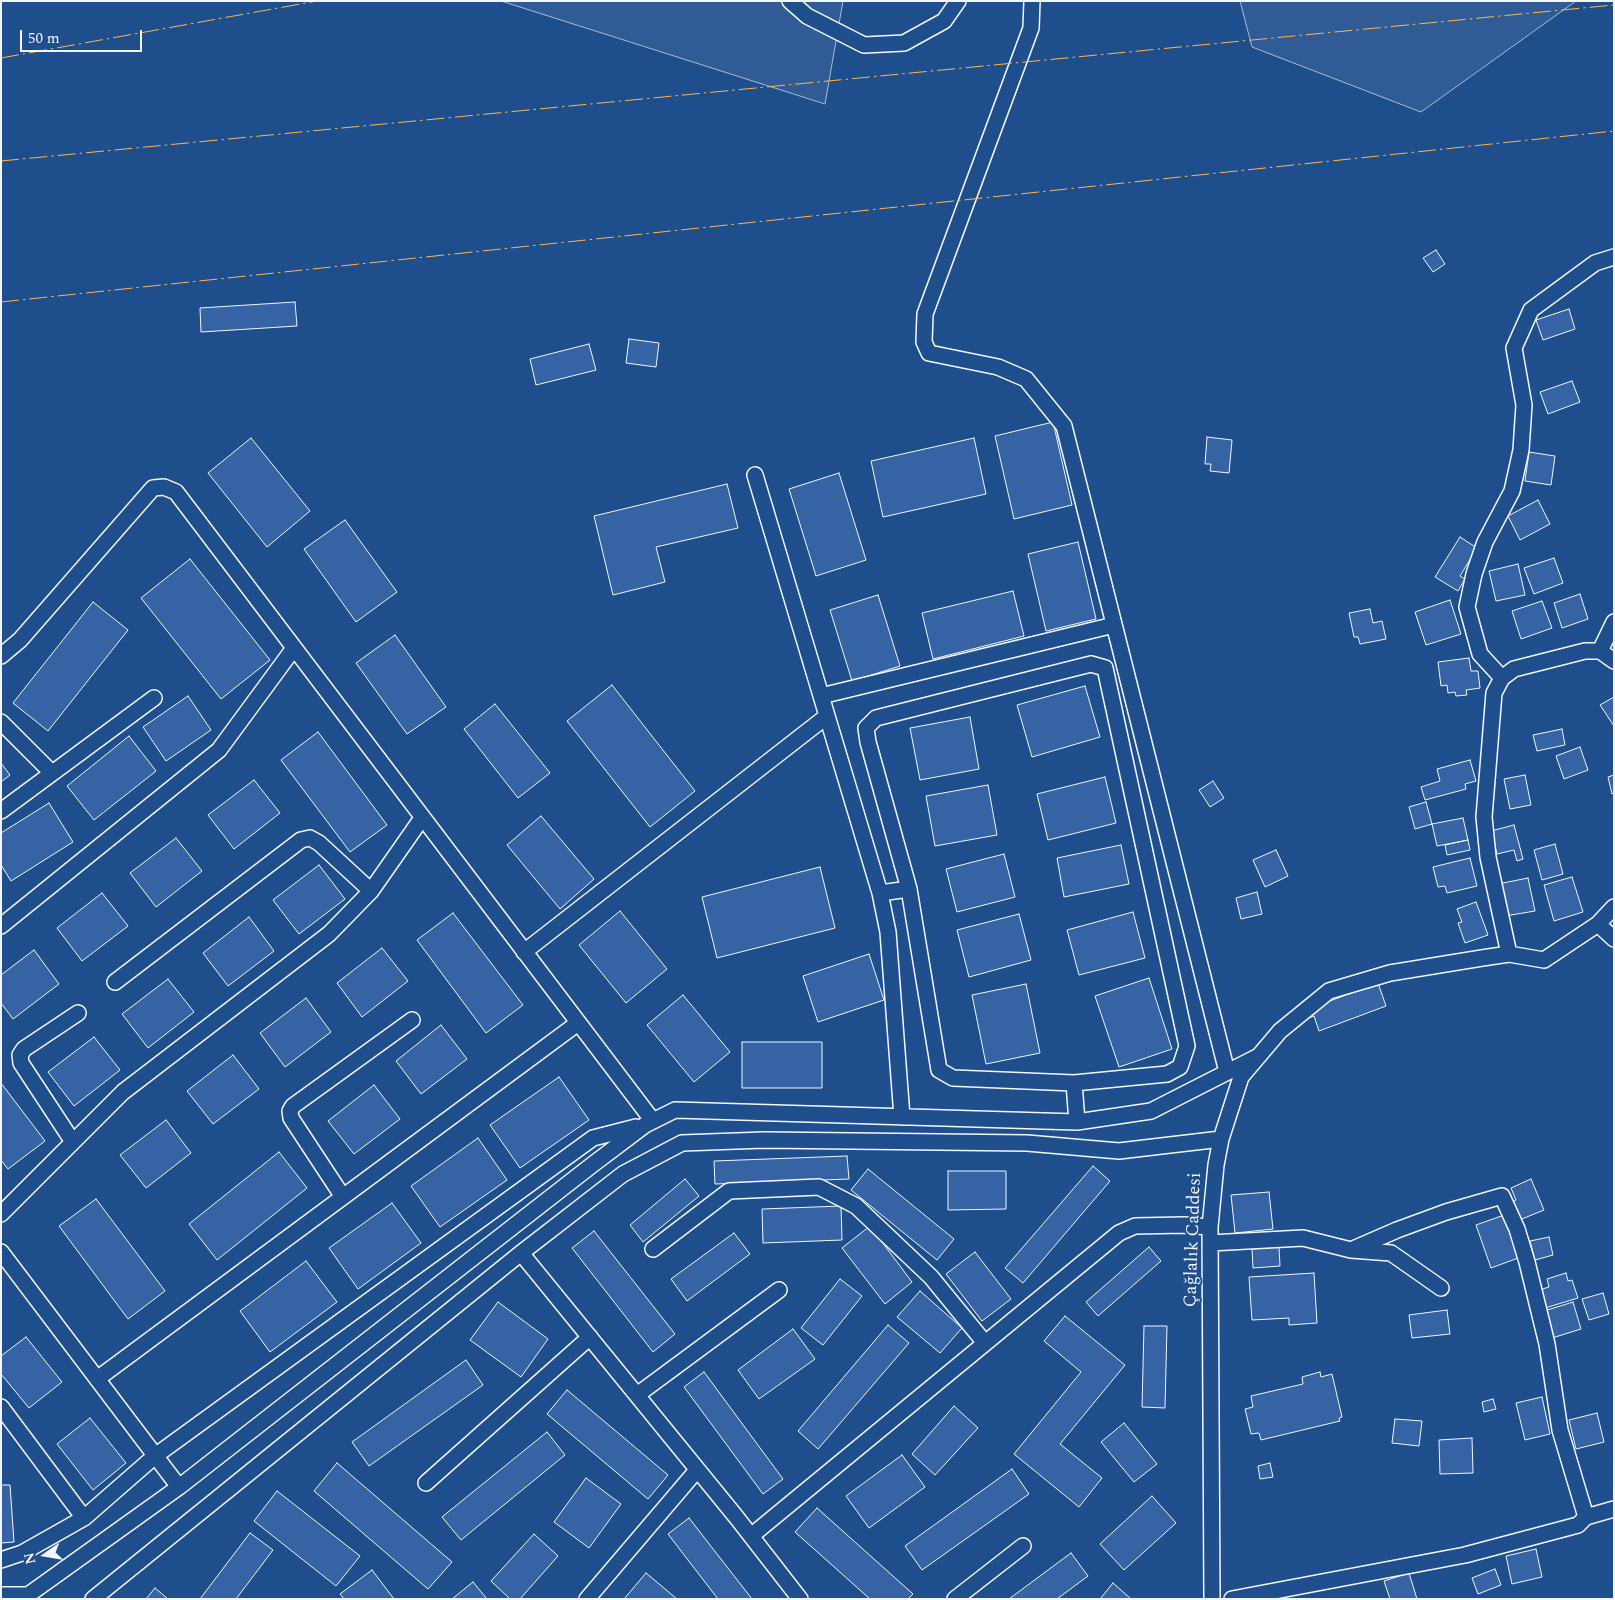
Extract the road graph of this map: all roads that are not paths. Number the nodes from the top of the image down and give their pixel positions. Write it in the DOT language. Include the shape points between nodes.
graph roads {
  1 [pos="790,1"];
  2 [pos="958,1"];
  3 [pos="1032,1"];
  4 [pos="1614,257"];
  5 [pos="755,475"];
  6 [pos="1614,622"];
  7 [pos="1114,626"];
  8 [pos="294,648"];
  9 [pos="1600,651"];
  10 [pos="1,656"];
  11 [pos="1614,661"];
  12 [pos="1502,678"];
  13 [pos="821,696"];
  14 [pos="154,698"];
  15 [pos="827,716"];
  16 [pos="1,722"];
  17 [pos="52,773"];
  18 [pos="1,811"];
  19 [pos="422,818"];
  20 [pos="909,889"];
  21 [pos="371,891"];
  22 [pos="880,893"];
  23 [pos="1614,907"];
  24 [pos="1598,924"];
  25 [pos="1,926"];
  26 [pos="1614,939"];
  27 [pos="524,952"];
  28 [pos="1509,954"];
  29 [pos="115,982"];
  30 [pos="78,1013"];
  31 [pos="412,1020"];
  32 [pos="578,1023"];
  33 [pos="1259,1056"];
  34 [pos="1227,1072"];
  35 [pos="1074,1083"];
  36 [pos="902,1117"];
  37 [pos="1076,1122"];
  38 [pos="649,1123"];
  39 [pos="1221,1139"];
  40 [pos="73,1142"];
  41 [pos="343,1197"];
  42 [pos="1,1214"];
  43 [pos="1210,1227"];
  44 [pos="1210,1243"];
  45 [pos="653,1249"];
  46 [pos="1351,1250"];
  47 [pos="1,1252"];
  48 [pos="520,1253"];
  49 [pos="1441,1288"];
  50 [pos="779,1290"];
  51 [pos="590,1337"];
  52 [pos="985,1343"];
  53 [pos="97,1379"];
  54 [pos="637,1395"];
  55 [pos="1,1408"];
  56 [pos="155,1456"];
  57 [pos="698,1470"];
  58 [pos="426,1483"];
  59 [pos="179,1487"];
  60 [pos="1614,1509"];
  61 [pos="1586,1517"];
  62 [pos="84,1518"];
  63 [pos="751,1536"];
  64 [pos="1023,1546"];
  65 [pos="1,1560"];
  66 [pos="1,1595"];
  67 [pos="27,1598"];
  68 [pos="93,1599"];
  69 [pos="587,1599"];
  70 [pos="800,1599"];
  71 [pos="955,1599"];
  72 [pos="1212,1599"];
  73 [pos="1232,1599"];
  1 -- 2 [label="street" via="807,16 864,44 904,42 944,21"];
  3 -- 7 [label="street" via="1031,28 925,314 924,342 929,353 998,367 1026,379 1064,426"];
  4 -- 12 [label="street" via="1594,263 1531,310 1514,348 1524,405 1521,450 1512,492 1485,542 1467,607 1480,654"];
  5 -- 13 [label="street"];
  6 -- 9 [label="street"];
  7 -- 13 [label="street"];
  7 -- 34 [label="street"];
  8 -- 10 [label="street" via="176,492 164,487 153,488 20,640"];
  8 -- 19 [label="street"];
  8 -- 25 [label="street" via="219,750"];
  9 -- 11 [label="street"];
  9 -- 12 [label="street" via="1585,651 1514,670"];
  12 -- 28 [label="street" via="1494,693 1484,817 1488,857"];
  13 -- 15 [label="street"];
  14 -- 17 [label="street"];
  15 -- 22 [label="street"];
  15 -- 27 [label="street"];
  16 -- 17 [label="street"];
  17 -- 18 [label="street"];
  19 -- 21 [label="street"];
  19 -- 27 [label="street"];
  20 -- 22 [label="street"];
  20 -- 35 [label="street" via="939,1070 952,1078"];
  20 -- 35 [label="street" via="866,728 876,718 1076,667 1091,664 1105,668 1187,1046 1180,1067 1167,1074"];
  21 -- 29 [label="street" via="320,843 310,838 301,840"];
  21 -- 40 [label="street" via="329,934 123,1092"];
  22 -- 36 [label="street" via="888,932"];
  23 -- 24 [label="street, Çağlalık Caddesi"];
  24 -- 26 [label="street"];
  24 -- 28 [label="street, Çağlalık Caddesi" via="1544,960"];
  27 -- 32 [label="street"];
  28 -- 33 [label="street, Çağlalık Caddesi" via="1390,973 1329,991 1280,1031"];
  30 -- 40 [label="street" via="24,1049 20,1055 21,1063"];
  31 -- 41 [label="street" via="290,1111 291,1118"];
  32 -- 38 [label="street"];
  32 -- 41 [label="street"];
  33 -- 34 [label="street"];
  33 -- 39 [label="street, Çağlalık Caddesi" via="1241,1077"];
  34 -- 37 [label="street" via="1151,1111"];
  35 -- 37 [label="street"];
  36 -- 37 [label="street"];
  36 -- 38 [label="street" via="675,1110"];
  38 -- 56 [label="street" via="593,1138"];
  38 -- 59 [label="street"];
  39 -- 43 [label="street, Çağlalık Caddesi"];
  39 -- 48 [label="street" via="1119,1152 1027,1144 764,1140 682,1143 623,1174"];
  40 -- 42 [label="street"];
  41 -- 53 [label="street"];
  43 -- 44 [label="street, Çağlalık Caddesi"];
  43 -- 52 [label="street" via="1135,1226 1119,1233"];
  44 -- 46 [label="street" via="1303,1238"];
  44 -- 72 [label="street, Çağlalık Caddesi"];
  45 -- 52 [label="street" via="729,1191 819,1187 856,1206 931,1277"];
  46 -- 49 [label="street" via="1391,1253"];
  46 -- 61 [label="street" via="1446,1212 1502,1196 1517,1228 1527,1262 1547,1344 1560,1430"];
  47 -- 53 [label="street"];
  48 -- 51 [label="street"];
  48 -- 68 [label="street"];
  50 -- 54 [label="street"];
  51 -- 54 [label="street"];
  51 -- 58 [label="street"];
  52 -- 63 [label="street"];
  53 -- 56 [label="street"];
  54 -- 57 [label="street"];
  55 -- 62 [label="street"];
  56 -- 59 [label="street"];
  56 -- 62 [label="street"];
  57 -- 63 [label="street"];
  57 -- 69 [label="street"];
  59 -- 67 [label="street"];
  60 -- 61 [label="street"];
  61 -- 73 [label="street" via="1578,1525 1465,1555"];
  62 -- 65 [label="street" via="22,1553"];
  63 -- 70 [label="street"];
  64 -- 71 [label="street"];
  66 -- 67 [label="street"];
}
